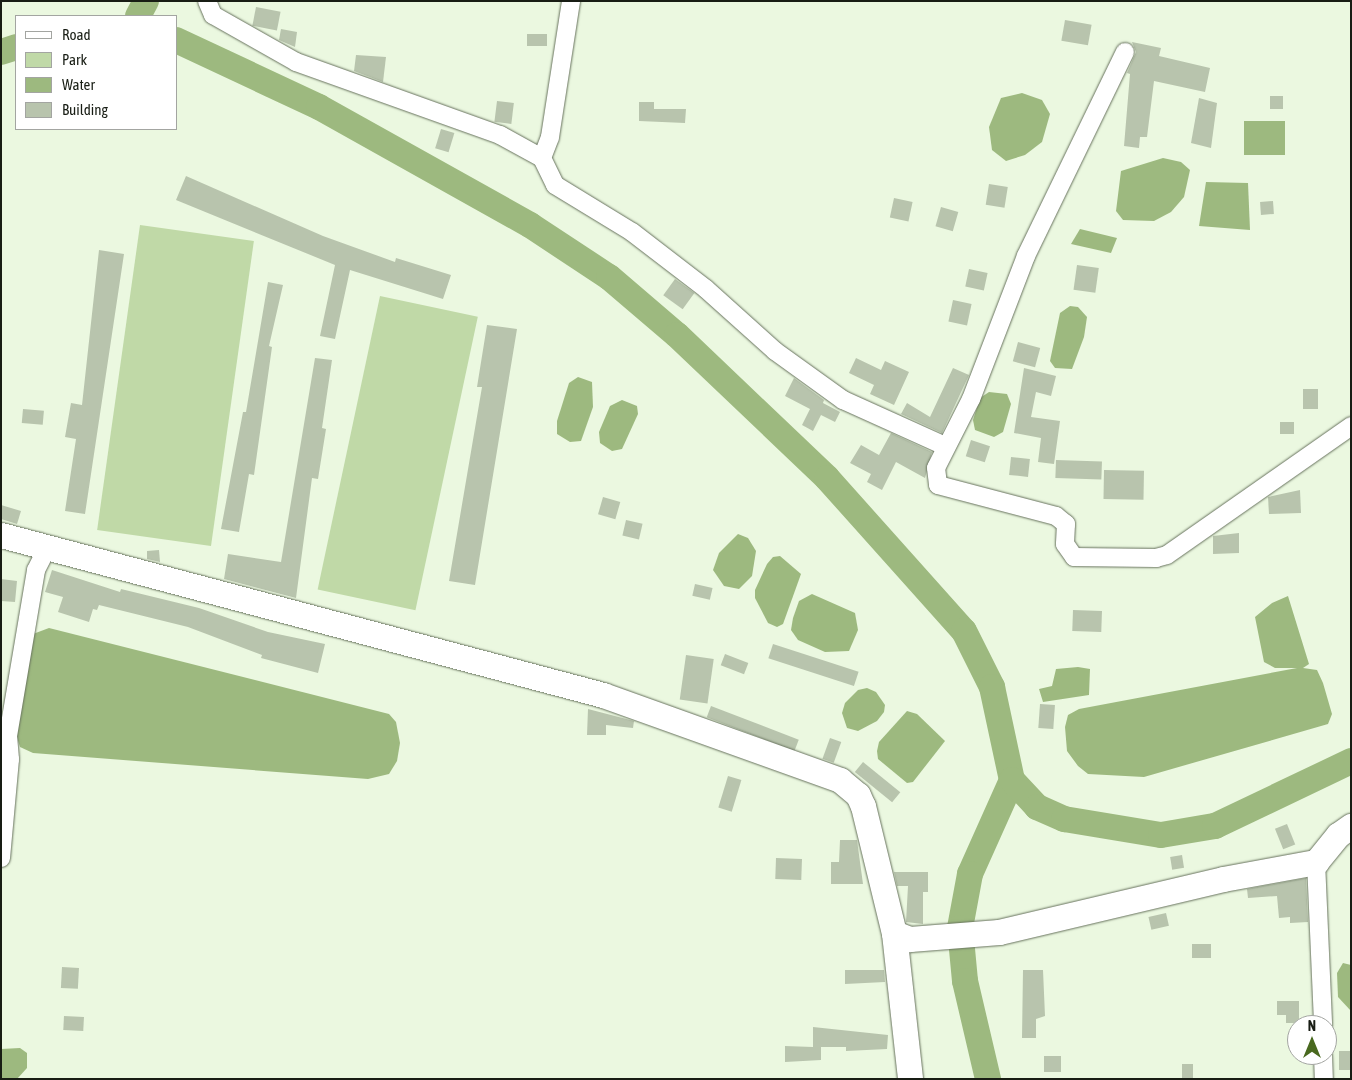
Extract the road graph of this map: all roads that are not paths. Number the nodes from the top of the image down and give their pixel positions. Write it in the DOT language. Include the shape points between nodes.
graph roads {
  1 [pos="207,1"];
  2 [pos="571,1"];
  3 [pos="1125,52"];
  4 [pos="542,158"];
  5 [pos="1351,426"];
  6 [pos="945,446"];
  7 [pos="1,535"];
  8 [pos="47,548"];
  9 [pos="1351,826"];
  10 [pos="1,858"];
  11 [pos="1316,862"];
  12 [pos="894,933"];
  13 [pos="1323,1015"];
  14 [pos="1323,1065"];
  15 [pos="910,1079"];
  16 [pos="1324,1079"];
  1 -- 4 [label="street" via="213,15 296,62 500,135"];
  2 -- 4 [label="street" via="550,136"];
  3 -- 6 [label="street" via="1026,256 971,398"];
  4 -- 6 [label="street" via="555,185 632,232 706,289 775,350 843,400"];
  5 -- 6 [label="street" via="1167,555 1136,560 1074,557 1066,544 1066,524 1056,516 938,485 936,468"];
  7 -- 8 [label="street"];
  8 -- 10 [label="street" via="36,570 8,736 10,759"];
  8 -- 12 [label="street" via="603,695 840,780 858,795 863,806"];
  9 -- 11 [label="street" via="1338,835"];
  11 -- 12 [label="street" via="1223,879 999,932 910,939"];
  11 -- 13 [label="street"];
  12 -- 15 [label="street"];
  14 -- 16 [label="street"];
}
